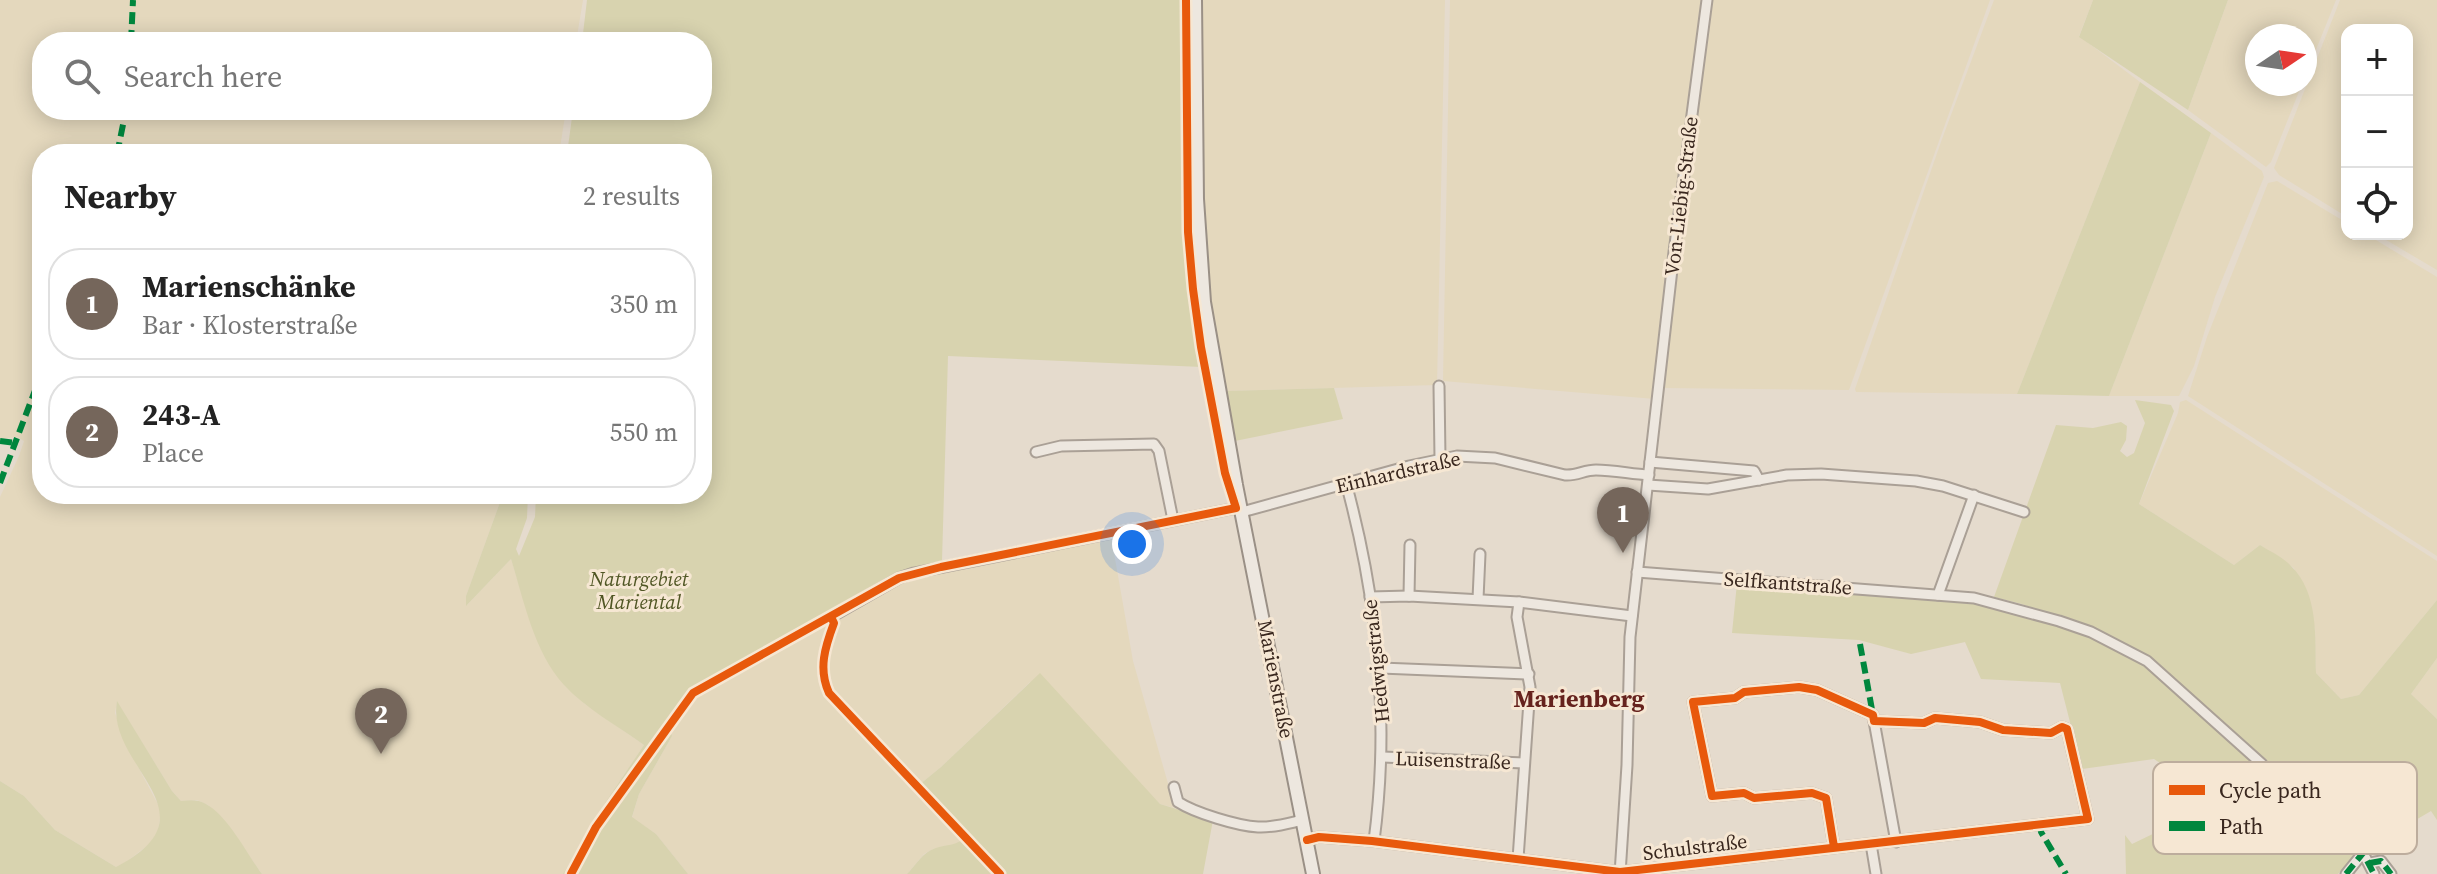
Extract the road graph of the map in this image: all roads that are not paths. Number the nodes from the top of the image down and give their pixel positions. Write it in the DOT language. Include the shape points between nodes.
graph roads {
  1 [pos="1195,0"];
  2 [pos="1707,0"];
  3 [pos="1439,386"];
  4 [pos="1036,452"];
  5 [pos="1440,458"];
  6 [pos="1650,462"];
  7 [pos="1648,480"];
  8 [pos="1759,480"];
  9 [pos="1346,483"];
  10 [pos="1974,495"];
  11 [pos="1242,509"];
  12 [pos="2024,512"];
  13 [pos="1173,520"];
  14 [pos="1410,545"];
  15 [pos="1480,554"];
  16 [pos="1637,572"];
  17 [pos="1938,595"];
  18 [pos="1409,596"];
  19 [pos="1370,597"];
  20 [pos="1478,599"];
  21 [pos="1519,602"];
  22 [pos="1632,616"];
  23 [pos="831,617"];
  24 [pos="1381,668"];
  25 [pos="1529,674"];
  26 [pos="1874,721"];
  27 [pos="1383,757"];
  28 [pos="2260,762"];
  29 [pos="1524,763"];
  30 [pos="1174,787"];
  31 [pos="1303,820"];
  32 [pos="1307,840"];
  33 [pos="1374,841"];
  34 [pos="1896,842"];
  35 [pos="1871,844"];
  36 [pos="1834,847"];
  37 [pos="2362,854"];
  38 [pos="2364,854"];
  39 [pos="1518,859"];
  40 [pos="2370,863"];
  41 [pos="1634,872"];
  42 [pos="1620,873"];
  43 [pos="1313,874"];
  44 [pos="1876,874"];
  45 [pos="2346,874"];
  46 [pos="2374,874"];
  47 [pos="2391,874"];
  1 -- 11 [label="main road, Marienstraße" via="1199,259"];
  2 -- 6 [label="street, Von-Liebig-Straße"];
  3 -- 5 [label="street"];
  4 -- 13 [label="street" via="1061,446 1154,444"];
  5 -- 7 [label="street, Einhardstraße" via="1475,455 1552,473 1575,476 1596,470"];
  5 -- 9 [label="street, Einhardstraße"];
  6 -- 7 [label="street, Von-Liebig-Straße"];
  6 -- 8 [label="street" via="1754,471"];
  7 -- 8 [label="street, Einhardstraße" via="1704,489"];
  7 -- 16 [label="street, Von-Liebig-Straße"];
  8 -- 10 [label="street, Einhardstraße" via="1821,474 1916,481"];
  9 -- 11 [label="street, Einhardstraße"];
  9 -- 19 [label="street, Hedwigstraße"];
  10 -- 12 [label="street, Einhardstraße"];
  10 -- 17 [label="street"];
  11 -- 13 [label="street, Einhardstraße"];
  11 -- 31 [label="main road, Marienstraße"];
  13 -- 23 [label="street, Einhardstraße" via="914,573"];
  14 -- 18 [label="street"];
  15 -- 20 [label="street"];
  16 -- 17 [label="street, Selfkantstraße"];
  16 -- 22 [label="street, Von-Liebig-Straße"];
  17 -- 28 [label="street, Selfkantstraße" via="2004,605 2115,644 2147,661"];
  18 -- 19 [label="street"];
  18 -- 20 [label="street"];
  19 -- 24 [label="street, Hedwigstraße"];
  20 -- 21 [label="street"];
  21 -- 22 [label="street"];
  21 -- 25 [label="street" via="1518,628"];
  22 -- 42 [label="street, Von-Liebig-Straße"];
  24 -- 25 [label="street"];
  24 -- 27 [label="street, Hedwigstraße"];
  25 -- 29 [label="street"];
  26 -- 34 [label="street"];
  26 -- 34 [label="street, Schulstraße" via="1924,723 1935,718 2051,733 2065,727 2088,819"];
  26 -- 36 [label="street" via="1873,715 1799,687 1693,702 1712,796 1822,795"];
  27 -- 29 [label="street, Luisenstraße"];
  27 -- 33 [label="street, Hedwigstraße"];
  29 -- 39 [label="street"];
  30 -- 31 [label="street" via="1186,808 1238,823 1258,827"];
  31 -- 32 [label="main road, Marienstraße"];
  32 -- 33 [label="street, Schulstraße"];
  32 -- 43 [label="main road, Marienstraße"];
  33 -- 39 [label="street, Schulstraße"];
  34 -- 35 [label="street, Schulstraße"];
  35 -- 36 [label="street, Schulstraße"];
  35 -- 44 [label="street"];
  36 -- 41 [label="street, Schulstraße"];
  37 -- 45 [label="street"];
  38 -- 40 [label="street"];
  39 -- 42 [label="street, Schulstraße"];
  40 -- 46 [label="street"];
  40 -- 47 [label="street" via="2381,861"];
  41 -- 42 [label="street, Schulstraße"];
}
